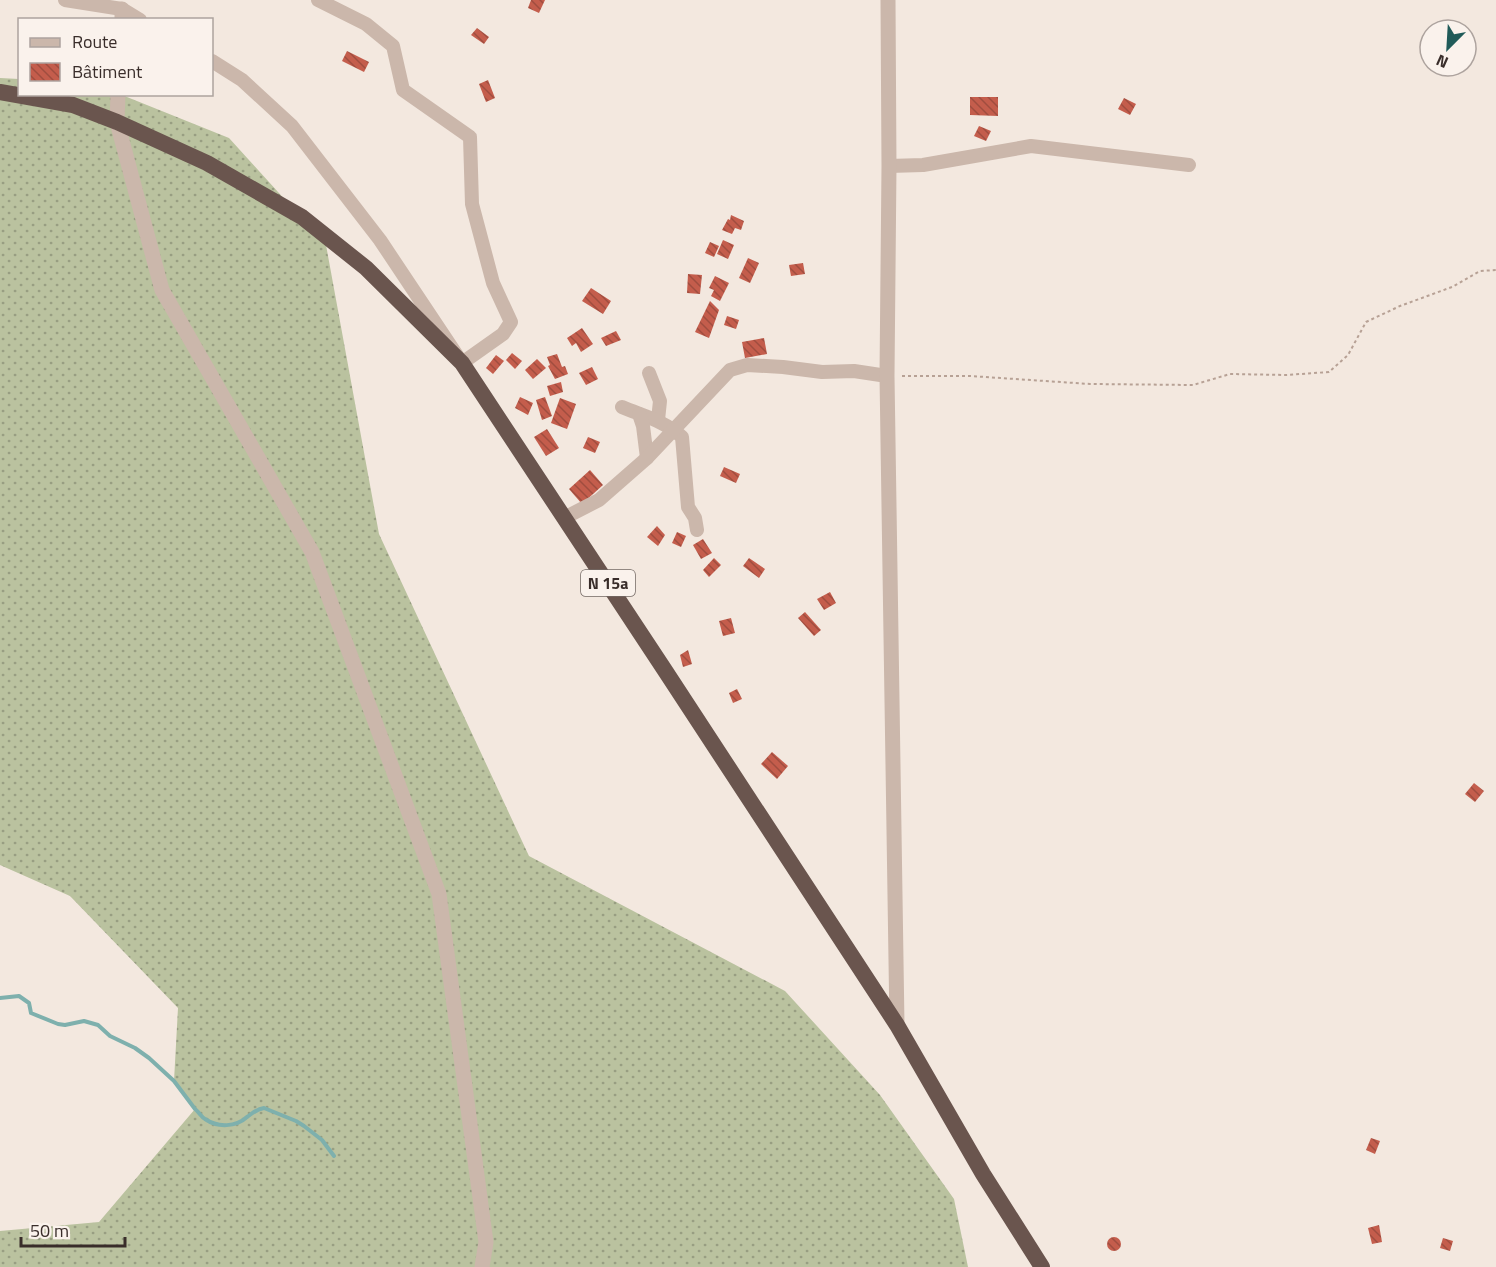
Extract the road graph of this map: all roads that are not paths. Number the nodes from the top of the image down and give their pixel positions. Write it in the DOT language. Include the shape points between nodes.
graph roads {
  1 [pos="65,0"];
  2 [pos="318,0"];
  3 [pos="888,0"];
  4 [pos="123,10"];
  5 [pos="137,18"];
  6 [pos="213,62"];
  7 [pos="0,92"];
  8 [pos="18,95"];
  9 [pos="22,96"];
  10 [pos="118,96"];
  11 [pos="117,122"];
  12 [pos="1189,165"];
  13 [pos="889,166"];
  14 [pos="462,363"];
  15 [pos="648,373"];
  16 [pos="887,376"];
  17 [pos="622,406"];
  18 [pos="639,414"];
  19 [pos="658,420"];
  20 [pos="673,429"];
  21 [pos="647,458"];
  22 [pos="564,518"];
  23 [pos="698,530"];
  24 [pos="897,1025"];
  25 [pos="482,1267"];
  26 [pos="1042,1267"];
  1 -- 4 [label="street"];
  2 -- 14 [label="street" via="366,24 393,46 403,90 471,137 472,204 493,283 511,322 502,334"];
  3 -- 13 [label="street"];
  4 -- 5 [label="street"];
  6 -- 14 [label="street" via="242,80 292,126 380,240"];
  7 -- 8 [label="highway, N 15a"];
  9 -- 11 [label="highway, N 15a" via="73,105"];
  10 -- 11 [label="street"];
  11 -- 14 [label="highway, N 15a" via="207,163 302,217 366,268"];
  11 -- 25 [label="street" via="162,290 312,552 439,894 486,1242"];
  12 -- 13 [label="street" via="1030,146 923,165"];
  13 -- 16 [label="street"];
  14 -- 22 [label="highway, N 15a"];
  15 -- 19 [label="street" via="660,401"];
  16 -- 20 [label="street" via="747,365 730,370"];
  16 -- 24 [label="street"];
  17 -- 18 [label="street"];
  18 -- 19 [label="street"];
  18 -- 21 [label="street"];
  19 -- 20 [label="street"];
  20 -- 21 [label="street"];
  20 -- 23 [label="street" via="682,437 688,507"];
  21 -- 22 [label="street" via="600,500"];
  22 -- 24 [label="highway, N 15a"];
  24 -- 26 [label="highway, N 15a"];
}
